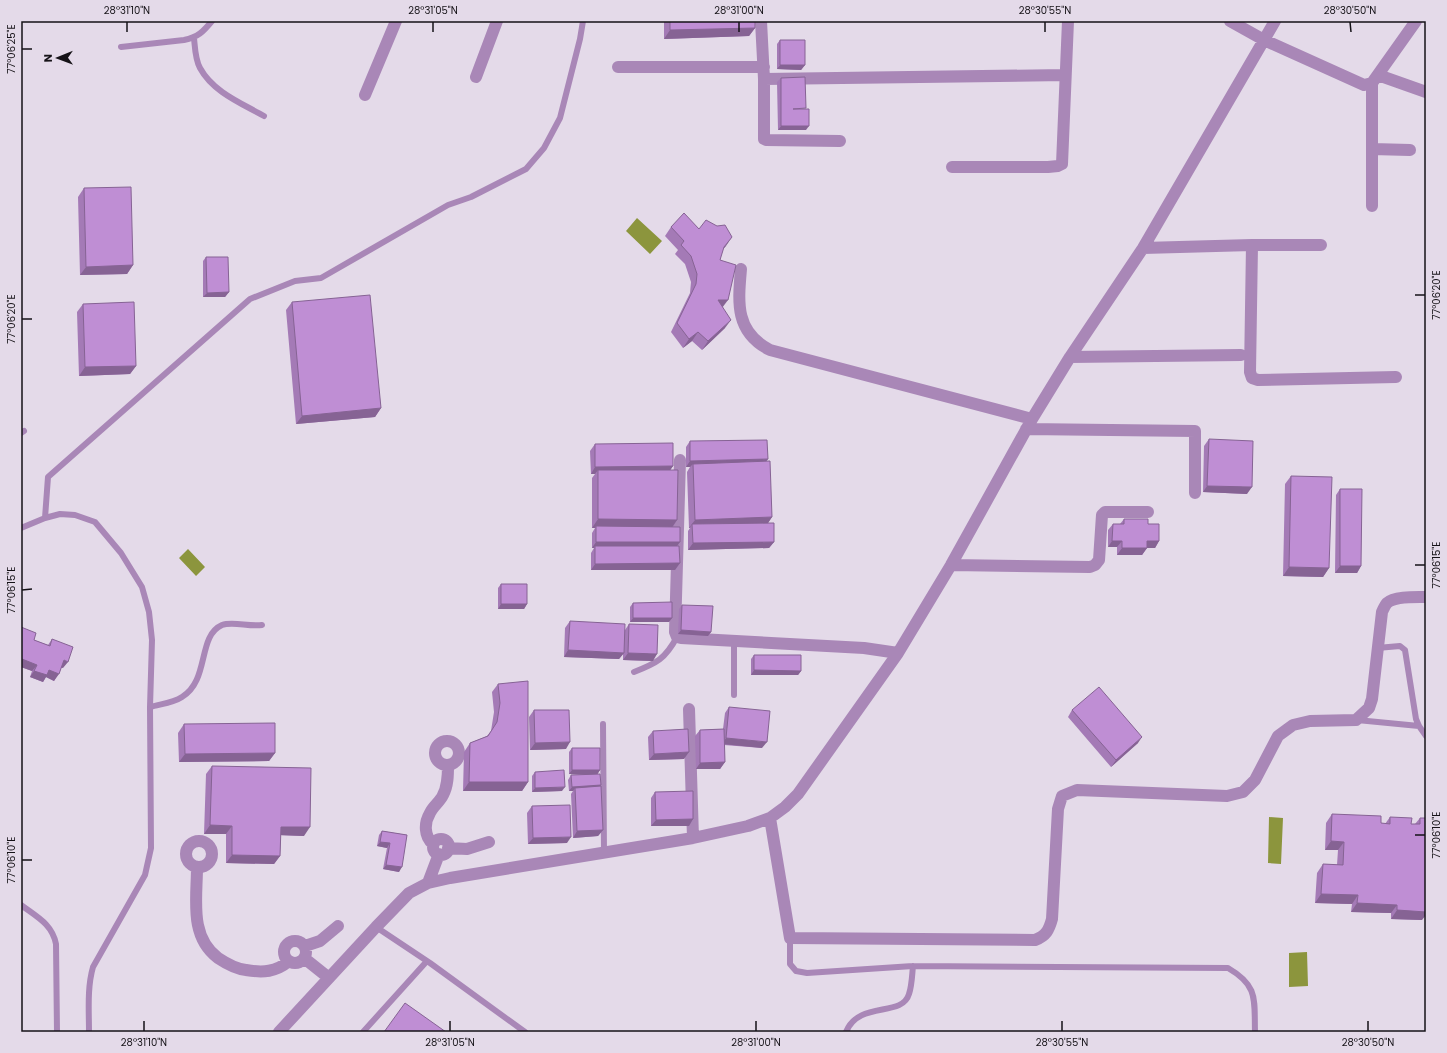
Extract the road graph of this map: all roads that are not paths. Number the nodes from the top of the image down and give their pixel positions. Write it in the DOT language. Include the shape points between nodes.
graph roads {
  1 [pos="212,21"];
  2 [pos="396,21"];
  3 [pos="497,21"];
  4 [pos="583,21"];
  5 [pos="761,21"];
  6 [pos="1068,21"];
  7 [pos="1230,21"];
  8 [pos="1275,21"];
  9 [pos="1416,21"];
  10 [pos="194,38"];
  11 [pos="1264,40"];
  12 [pos="121,47"];
  13 [pos="764,67"];
  14 [pos="618,68"];
  15 [pos="1065,75"];
  16 [pos="476,77"];
  17 [pos="1375,79"];
  18 [pos="764,80"];
  19 [pos="1426,92"];
  20 [pos="365,95"];
  21 [pos="264,116"];
  22 [pos="840,141"];
  23 [pos="1372,149"];
  24 [pos="1410,150"];
  25 [pos="952,167"];
  26 [pos="1372,206"];
  27 [pos="1252,245"];
  28 [pos="1321,245"];
  29 [pos="1143,248"];
  30 [pos="741,269"];
  31 [pos="1241,355"];
  32 [pos="1070,357"];
  33 [pos="1396,377"];
  34 [pos="1029,424"];
  35 [pos="680,460"];
  36 [pos="1195,493"];
  37 [pos="1148,512"];
  38 [pos="44,518"];
  39 [pos="21,528"];
  40 [pos="951,565"];
  41 [pos="1426,597"];
  42 [pos="262,625"];
  43 [pos="677,637"];
  44 [pos="734,641"];
  45 [pos="1377,648"];
  46 [pos="898,653"];
  47 [pos="634,672"];
  48 [pos="734,695"];
  49 [pos="150,707"];
  50 [pos="690,709"];
  51 [pos="1356,720"];
  52 [pos="603,724"];
  53 [pos="1419,726"];
  54 [pos="1426,736"];
  55 [pos="448,765"];
  56 [pos="770,818"];
  57 [pos="693,838"];
  58 [pos="489,842"];
  59 [pos="440,849"];
  60 [pos="604,852"];
  61 [pos="197,867"];
  62 [pos="428,883"];
  63 [pos="21,905"];
  64 [pos="338,926"];
  65 [pos="376,927"];
  66 [pos="790,938"];
  67 [pos="304,952"];
  68 [pos="289,961"];
  69 [pos="427,961"];
  70 [pos="913,966"];
  71 [pos="329,978"];
  72 [pos="57,1032"];
  73 [pos="89,1032"];
  74 [pos="279,1032"];
  75 [pos="363,1032"];
  76 [pos="523,1032"];
  77 [pos="846,1032"];
  78 [pos="1254,1032"];
  1 -- 10 [label="lane"];
  2 -- 20 [label="street"];
  3 -- 16 [label="street"];
  4 -- 38 [label="lane" via="560,118 544,148 526,169 471,197 448,205 321,278 295,282 250,299 48,477"];
  5 -- 13 [label="street"];
  6 -- 15 [label="street"];
  7 -- 11 [label="street"];
  8 -- 11 [label="street"];
  9 -- 17 [label="street"];
  10 -- 12 [label="lane"];
  10 -- 21 [label="lane" via="199,67 216,89"];
  11 -- 17 [label="street" via="1364,85"];
  11 -- 29 [label="street"];
  13 -- 14 [label="street"];
  13 -- 18 [label="street"];
  15 -- 18 [label="street"];
  15 -- 25 [label="street" via="1062,164 1048,167"];
  17 -- 19 [label="street"];
  17 -- 23 [label="street"];
  18 -- 22 [label="street" via="764,139"];
  23 -- 24 [label="street"];
  23 -- 26 [label="street"];
  27 -- 28 [label="street"];
  27 -- 29 [label="street"];
  27 -- 33 [label="street" via="1252,378 1258,380"];
  29 -- 32 [label="street"];
  30 -- 34 [label="street" via="738,299 742,321 761,346"];
  31 -- 32 [label="street"];
  32 -- 34 [label="street"];
  34 -- 36 [label="street" via="1195,430"];
  34 -- 40 [label="street"];
  35 -- 43 [label="street" via="675,632"];
  37 -- 40 [label="street" via="1105,512 1102,515 1099,560 1090,567"];
  38 -- 39 [label="lane"];
  38 -- 49 [label="lane" via="60,514 75,515 95,522 121,553 142,587 149,612 152,640"];
  40 -- 46 [label="street"];
  41 -- 45 [label="street" via="1402,598 1387,603 1382,612"];
  42 -- 49 [label="lane" via="224,624 215,629 210,635 198,678 193,686 182,697"];
  43 -- 44 [label="street"];
  43 -- 47 [label="lane" via="669,652"];
  44 -- 46 [label="street" via="864,648"];
  44 -- 48 [label="lane"];
  45 -- 51 [label="street" via="1372,699 1369,708"];
  45 -- 53 [label="lane" via="1400,646 1405,650"];
  46 -- 56 [label="street" via="798,794"];
  49 -- 73 [label="lane" via="151,848 145,874 93,967 89,989"];
  50 -- 57 [label="street"];
  51 -- 53 [label="lane"];
  51 -- 66 [label="street" via="1310,720 1293,725 1278,736 1255,780 1243,792 1227,796 1077,790 1062,796 1058,809 1052,919 1046,934 1041,938"];
  52 -- 60 [label="lane"];
  53 -- 54 [label="lane"];
  55 -- 59 [label="street" via="444,794 430,812 426,826 428,838"];
  56 -- 57 [label="street" via="748,826"];
  56 -- 66 [label="street"];
  57 -- 60 [label="street"];
  58 -- 59 [label="street" via="467,849"];
  59 -- 62 [label="street"];
  60 -- 62 [label="street"];
  61 -- 68 [label="street" via="198,928 210,952 225,963 255,972 273,971"];
  62 -- 65 [label="street" via="409,893"];
  63 -- 72 [label="lane" via="44,922 54,934"];
  64 -- 67 [label="street"];
  65 -- 69 [label="lane"];
  65 -- 71 [label="street"];
  66 -- 70 [label="lane" via="790,964 796,971 807,973"];
  67 -- 68 [label="street" via="296,963"];
  67 -- 68 [label="street" via="302,943 292,941 286,945 284,952"];
  67 -- 71 [label="street"];
  69 -- 75 [label="lane"];
  69 -- 76 [label="lane"];
  70 -- 77 [label="lane" via="909,995 904,1001 890,1008 863,1014 848,1026"];
  70 -- 78 [label="lane" via="1228,968 1241,975 1251,988 1254,998"];
  71 -- 74 [label="street"];
}
